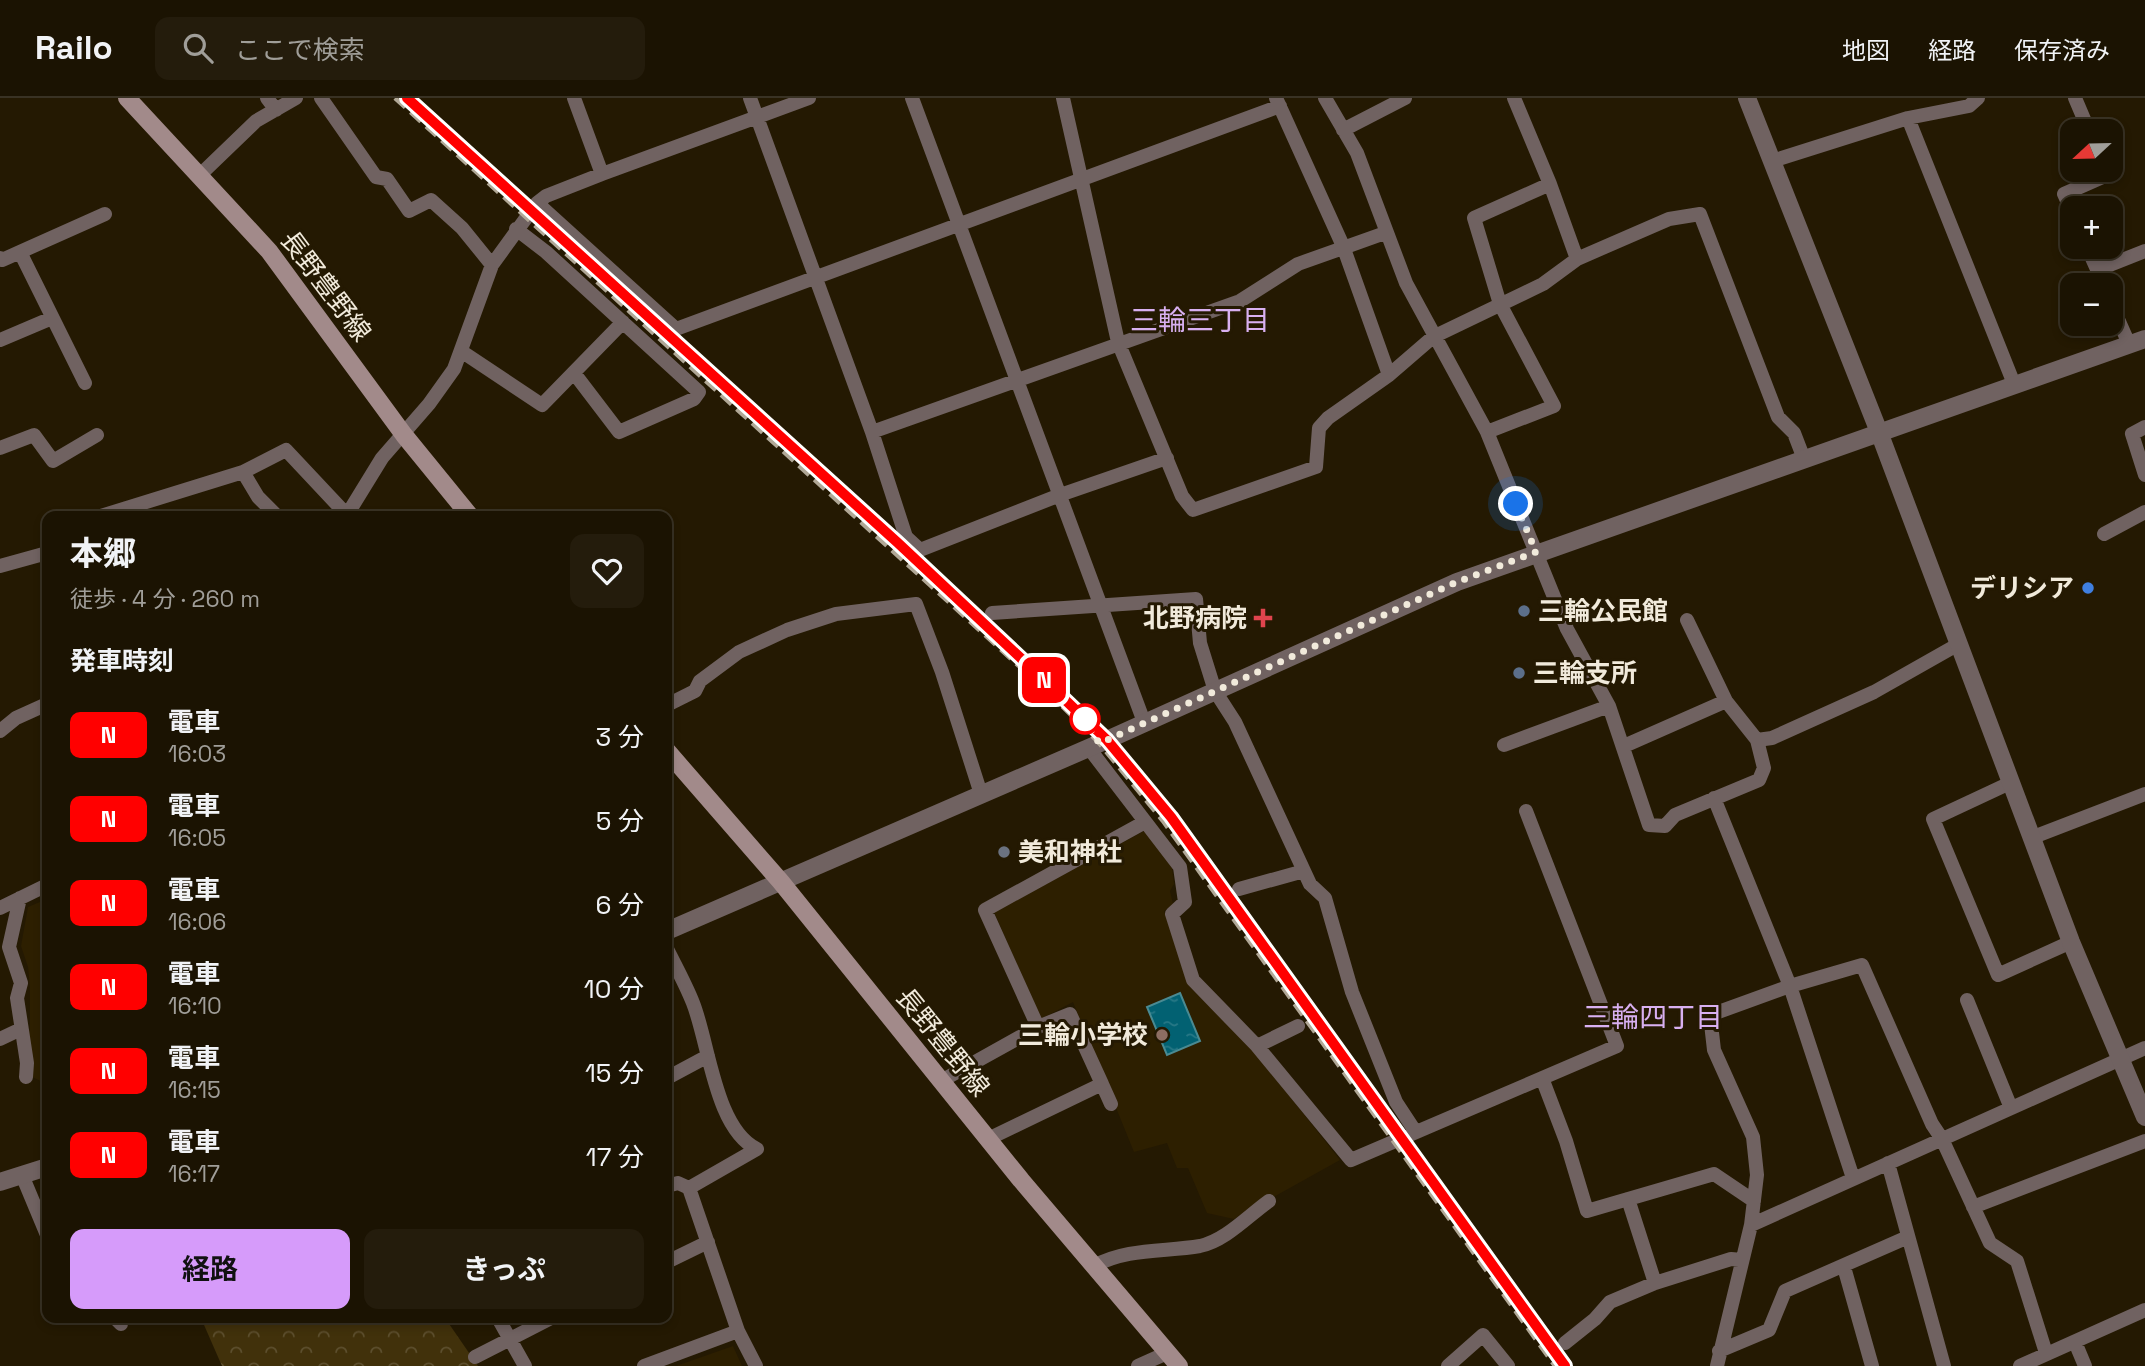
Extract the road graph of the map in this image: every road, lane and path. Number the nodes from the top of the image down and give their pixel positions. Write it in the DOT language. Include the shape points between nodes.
graph roads {
  1 [pos="127,98"];
  2 [pos="296,98"];
  3 [pos="321,98"];
  4 [pos="573,98"];
  5 [pos="750,98"];
  6 [pos="809,98"];
  7 [pos="912,98"];
  8 [pos="1063,98"];
  9 [pos="1325,98"];
  10 [pos="1405,98"];
  11 [pos="1514,98"];
  12 [pos="1747,98"];
  13 [pos="1978,98"];
  14 [pos="2075,98"];
  15 [pos="1278,102"];
  16 [pos="272,104"];
  17 [pos="757,117"];
  18 [pos="1908,118"];
  19 [pos="2084,119"];
  20 [pos="1343,130"];
  21 [pos="1772,161"];
  22 [pos="201,174"];
  23 [pos="603,174"];
  24 [pos="1080,178"];
  25 [pos="2091,182"];
  26 [pos="1550,184"];
  27 [pos="2065,196"];
  28 [pos="537,203"];
  29 [pos="105,214"];
  30 [pos="958,223"];
  31 [pos="516,229"];
  32 [pos="1385,233"];
  33 [pos="1343,246"];
  34 [pos="2145,251"];
  35 [pos="20,252"];
  36 [pos="0,258"];
  37 [pos="2093,259"];
  38 [pos="1577,260"];
  39 [pos="492,265"];
  40 [pos="2098,270"];
  41 [pos="2099,273"];
  42 [pos="815,276"];
  43 [pos="1500,304"];
  44 [pos="52,318"];
  45 [pos="2123,320"];
  46 [pos="623,322"];
  47 [pos="1433,337"];
  48 [pos="0,340"];
  49 [pos="2137,341"];
  50 [pos="1118,342"];
  51 [pos="461,351"];
  52 [pos="574,373"];
  53 [pos="1390,375"];
  54 [pos="1016,379"];
  55 [pos="85,383"];
  56 [pos="2014,384"];
  57 [pos="2145,428"];
  58 [pos="872,432"];
  59 [pos="1487,432"];
  60 [pos="1879,432"];
  61 [pos="97,435"];
  62 [pos="404,435"];
  63 [pos="0,448"];
  64 [pos="1167,458"];
  65 [pos="1804,459"];
  66 [pos="243,472"];
  67 [pos="2145,475"];
  68 [pos="1060,495"];
  69 [pos="110,511"];
  70 [pos="272,511"];
  71 [pos="342,511"];
  72 [pos="350,511"];
  73 [pos="466,511"];
  74 [pos="2145,512"];
  75 [pos="2104,534"];
  76 [pos="1536,552"];
  77 [pos="42,554"];
  78 [pos="0,566"];
  79 [pos="1099,607"];
  80 [pos="992,613"];
  81 [pos="1687,620"];
  82 [pos="1957,645"];
  83 [pos="1215,691"];
  84 [pos="1726,701"];
  85 [pos="672,702"];
  86 [pos="42,706"];
  87 [pos="1609,706"];
  88 [pos="1144,722"];
  89 [pos="0,731"];
  90 [pos="1757,740"];
  91 [pos="1504,745"];
  92 [pos="1624,746"];
  93 [pos="1088,747"];
  94 [pos="672,757"];
  95 [pos="2010,783"];
  96 [pos="981,794"];
  97 [pos="2145,794"];
  98 [pos="1714,798"];
  99 [pos="1527,811"];
  100 [pos="1145,822"];
  101 [pos="2031,838"];
  102 [pos="1304,871"];
  103 [pos="781,882"];
  104 [pos="42,887"];
  105 [pos="1239,889"];
  106 [pos="20,898"];
  107 [pos="0,908"];
  108 [pos="672,929"];
  109 [pos="2071,942"];
  110 [pos="672,959"];
  111 [pos="1790,986"];
  112 [pos="1967,1000"];
  113 [pos="1298,1026"];
  114 [pos="1038,1027"];
  115 [pos="21,1029"];
  116 [pos="0,1039"];
  117 [pos="1257,1046"];
  118 [pos="2145,1048"];
  119 [pos="708,1056"];
  120 [pos="2119,1059"];
  121 [pos="672,1075"];
  122 [pos="26,1077"];
  123 [pos="1542,1078"];
  124 [pos="941,1081"];
  125 [pos="1102,1084"];
  126 [pos="1111,1104"];
  127 [pos="2011,1108"];
  128 [pos="2145,1117"];
  129 [pos="1415,1131"];
  130 [pos="988,1139"];
  131 [pos="1942,1139"];
  132 [pos="2145,1141"];
  133 [pos="1888,1163"];
  134 [pos="42,1169"];
  135 [pos="22,1175"];
  136 [pos="1853,1178"];
  137 [pos="0,1182"];
  138 [pos="672,1185"];
  139 [pos="689,1188"];
  140 [pos="1628,1199"];
  141 [pos="1269,1201"];
  142 [pos="1754,1201"];
  143 [pos="1973,1207"];
  144 [pos="42,1223"];
  145 [pos="1751,1225"];
  146 [pos="1908,1237"];
  147 [pos="708,1242"];
  148 [pos="672,1260"];
  149 [pos="1742,1260"];
  150 [pos="1094,1266"];
  151 [pos="1844,1267"];
  152 [pos="1655,1283"];
  153 [pos="2145,1310"];
  154 [pos="501,1323"];
  155 [pos="540,1323"];
  156 [pos="738,1331"];
  157 [pos="509,1338"];
  158 [pos="2075,1342"];
  159 [pos="1564,1343"];
  160 [pos="2046,1353"];
  161 [pos="475,1357"];
  162 [pos="1718,1359"];
  163 [pos="1173,1360"];
  164 [pos="525,1366"];
  165 [pos="644,1366"];
  166 [pos="756,1366"];
  167 [pos="1138,1366"];
  168 [pos="1448,1366"];
  169 [pos="1508,1366"];
  170 [pos="1872,1366"];
  171 [pos="1944,1366"];
  172 [pos="2020,1366"];
  173 [pos="2085,1366"];
  1 -- 22 [label="main road, 長野豊野線"];
  2 -- 16 [label="street"];
  3 -- 39 [label="street" via="376,177 387,179 409,211 431,200"];
  4 -- 23 [label="street"];
  5 -- 17 [label="street"];
  6 -- 17 [label="street"];
  7 -- 30 [label="street"];
  8 -- 24 [label="street"];
  9 -- 20 [label="street"];
  10 -- 20 [label="street"];
  11 -- 26 [label="street"];
  12 -- 21 [label="street"];
  13 -- 18 [label="street" via="1969,106"];
  14 -- 19 [label="street"];
  15 -- 24 [label="street"];
  15 -- 33 [label="street"];
  16 -- 22 [label="street"];
  17 -- 23 [label="street"];
  17 -- 42 [label="street"];
  18 -- 21 [label="street"];
  18 -- 56 [label="street"];
  20 -- 32 [label="street" via="1357,153"];
  21 -- 60 [label="street"];
  22 -- 62 [label="main road, 長野豊野線" via="269,251"];
  23 -- 28 [label="street"];
  24 -- 30 [label="street"];
  24 -- 50 [label="street"];
  25 -- 27 [label="street"];
  26 -- 38 [label="street"];
  26 -- 43 [label="street" via="1474,218"];
  28 -- 31 [label="street"];
  28 -- 42 [label="street" via="676,329"];
  29 -- 35 [label="street"];
  30 -- 42 [label="street"];
  30 -- 54 [label="street"];
  31 -- 39 [label="street"];
  31 -- 46 [label="street"];
  32 -- 33 [label="street"];
  32 -- 47 [label="street"];
  33 -- 50 [label="street" via="1298,264 1240,300"];
  33 -- 53 [label="street"];
  34 -- 40 [label="street"];
  35 -- 36 [label="street"];
  35 -- 44 [label="street"];
  37 -- 40 [label="street"];
  38 -- 43 [label="street" via="1543,284"];
  38 -- 65 [label="street" via="1669,219 1700,214 1777,417 1794,433"];
  39 -- 51 [label="street"];
  40 -- 41 [label="street"];
  42 -- 58 [label="street"];
  43 -- 47 [label="street"];
  43 -- 59 [label="street" via="1554,406"];
  44 -- 48 [label="street"];
  44 -- 55 [label="street"];
  45 -- 49 [label="street"];
  46 -- 52 [label="street"];
  46 -- 52 [label="street" via="699,391 694,399 619,432"];
  47 -- 53 [label="street"];
  47 -- 59 [label="street"];
  49 -- 56 [label="street"];
  50 -- 54 [label="street"];
  50 -- 64 [label="street"];
  51 -- 52 [label="street" via="542,405"];
  51 -- 62 [label="street" via="454,369"];
  53 -- 64 [label="street" via="1319,428 1315,467 1193,510 1182,496"];
  54 -- 58 [label="street"];
  54 -- 68 [label="street"];
  56 -- 60 [label="street"];
  57 -- 67 [label="street" via="2133,433"];
  58 -- 68 [label="street" via="906,537 920,550"];
  59 -- 76 [label="street"];
  60 -- 65 [label="street"];
  60 -- 82 [label="street"];
  61 -- 63 [label="street" via="53,461 34,435"];
  62 -- 72 [label="street" via="382,458"];
  62 -- 73 [label="main road, 長野豊野線"];
  64 -- 68 [label="street"];
  65 -- 76 [label="street"];
  66 -- 69 [label="street"];
  66 -- 70 [label="street"];
  66 -- 71 [label="street" via="286,450"];
  68 -- 79 [label="street"];
  74 -- 75 [label="street"];
  76 -- 83 [label="street" via="1457,582"];
  76 -- 87 [label="street" via="1567,629"];
  77 -- 78 [label="street"];
  79 -- 80 [label="street"];
  79 -- 83 [label="street" via="1196,598 1200,643"];
  79 -- 88 [label="street"];
  81 -- 84 [label="street"];
  82 -- 90 [label="street" via="1874,691 1772,738"];
  82 -- 95 [label="street"];
  83 -- 88 [label="street"];
  83 -- 102 [label="street" via="1235,722"];
  84 -- 90 [label="street"];
  84 -- 92 [label="street"];
  85 -- 96 [label="street" via="695,691 701,681 739,652 787,629 836,614 916,604"];
  86 -- 89 [label="street"];
  87 -- 91 [label="street"];
  87 -- 92 [label="street"];
  88 -- 93 [label="street"];
  90 -- 98 [label="street" via="1763,768 1759,780"];
  92 -- 98 [label="street" via="1649,825 1665,826 1675,815"];
  93 -- 96 [label="street"];
  93 -- 100 [label="street"];
  94 -- 103 [label="main road, 長野豊野線"];
  95 -- 101 [label="street"];
  95 -- 109 [label="street" via="1933,819 1998,975"];
  96 -- 103 [label="street"];
  97 -- 101 [label="street"];
  98 -- 111 [label="street"];
  99 -- 123 [label="street" via="1616,1046"];
  100 -- 114 [label="street" via="985,910"];
  100 -- 117 [label="street" via="1180,867 1185,902 1172,914 1193,980"];
  101 -- 109 [label="street"];
  102 -- 105 [label="street"];
  102 -- 129 [label="street" via="1325,898 1352,992 1396,1102"];
  103 -- 108 [label="street"];
  103 -- 124 [label="main road, 長野豊野線"];
  104 -- 106 [label="street"];
  106 -- 107 [label="street"];
  106 -- 115 [label="street" via="9,947 20,984"];
  109 -- 120 [label="street"];
  110 -- 119 [label="street" via="694,1004"];
  111 -- 131 [label="street" via="1862,965"];
  111 -- 136 [label="street"];
  111 -- 142 [label="street" via="1710,1015 1714,1050 1753,1137"];
  112 -- 127 [label="street"];
  113 -- 117 [label="street"];
  114 -- 124 [label="street"];
  114 -- 125 [label="street" via="1070,1014"];
  115 -- 116 [label="street"];
  115 -- 122 [label="street"];
  117 -- 129 [label="street" via="1351,1160"];
  118 -- 120 [label="street"];
  119 -- 121 [label="street"];
  119 -- 139 [label="street" via="720,1101 747,1145 757,1149"];
  120 -- 127 [label="street"];
  120 -- 128 [label="street"];
  123 -- 129 [label="street"];
  123 -- 140 [label="street" via="1587,1211"];
  124 -- 130 [label="main road, 長野豊野線"];
  125 -- 126 [label="street"];
  125 -- 130 [label="street"];
  127 -- 131 [label="street"];
  130 -- 150 [label="main road, 長野豊野線"];
  131 -- 133 [label="street"];
  131 -- 143 [label="street"];
  132 -- 143 [label="street"];
  133 -- 136 [label="street"];
  133 -- 146 [label="street"];
  134 -- 135 [label="street"];
  135 -- 137 [label="street"];
  135 -- 144 [label="street"];
  136 -- 145 [label="street"];
  138 -- 139 [label="street"];
  139 -- 147 [label="street"];
  140 -- 142 [label="street" via="1714,1174"];
  140 -- 152 [label="street"];
  141 -- 150 [label="street" via="1224,1236 1201,1246 1117,1256"];
  142 -- 145 [label="street"];
  143 -- 160 [label="street" via="1990,1243 2017,1261"];
  145 -- 149 [label="street"];
  146 -- 151 [label="street"];
  146 -- 171 [label="street"];
  147 -- 148 [label="street"];
  147 -- 156 [label="street"];
  149 -- 152 [label="street" via="1731,1259"];
  149 -- 162 [label="street"];
  150 -- 163 [label="main road, 長野豊野線"];
  151 -- 162 [label="street" via="1786,1291 1769,1330"];
  151 -- 170 [label="street"];
  152 -- 159 [label="street" via="1610,1302"];
  153 -- 158 [label="street"];
  154 -- 157 [label="street"];
  155 -- 157 [label="street"];
  156 -- 165 [label="street"];
  156 -- 166 [label="street"];
  157 -- 161 [label="street"];
  157 -- 164 [label="street"];
  158 -- 160 [label="street"];
  158 -- 173 [label="street"];
  160 -- 172 [label="street"];
  163 -- 167 [label="street"];
  168 -- 169 [label="street" via="1483,1335"];
}
